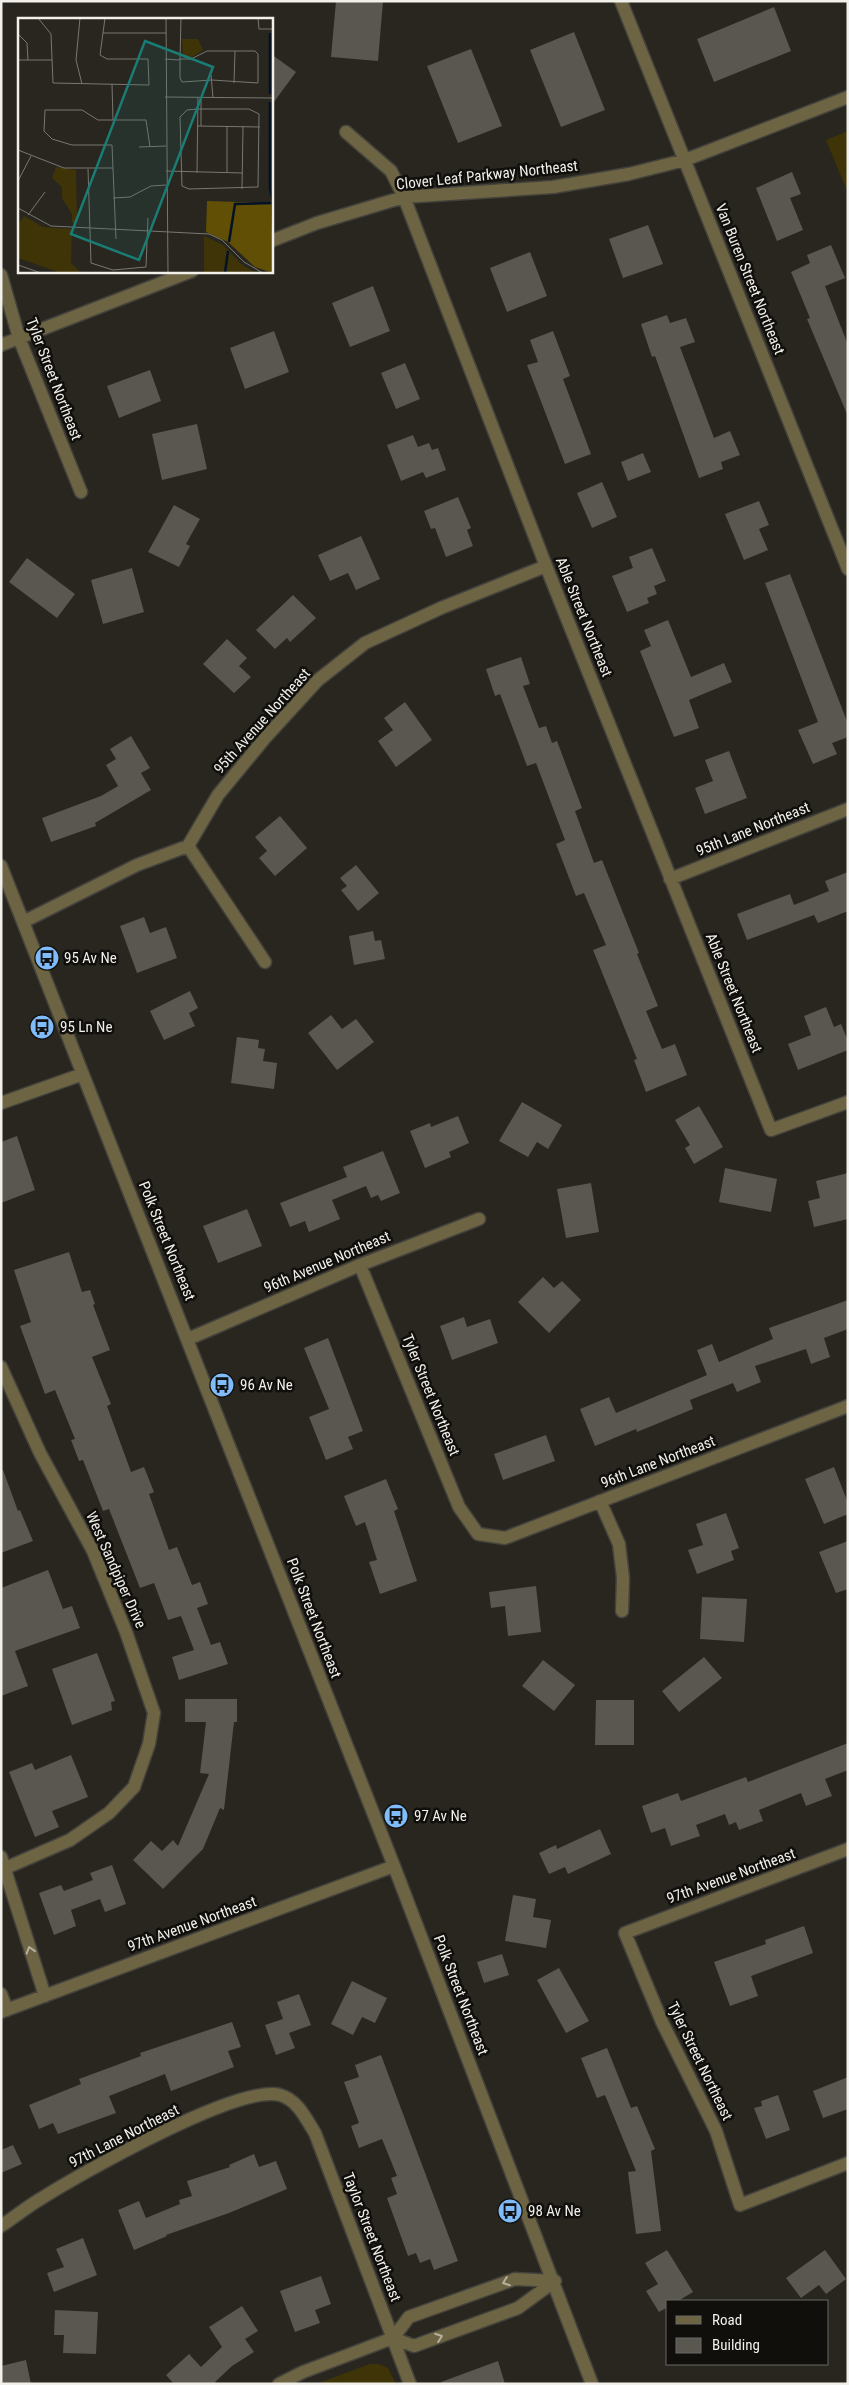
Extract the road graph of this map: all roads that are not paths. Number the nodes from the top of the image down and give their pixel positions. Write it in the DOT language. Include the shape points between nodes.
graph roads {
  1 [pos="621,1"];
  2 [pos="848,97"];
  3 [pos="346,132"];
  4 [pos="685,160"];
  5 [pos="404,197"];
  6 [pos="272,241"];
  7 [pos="189,272"];
  8 [pos="1,275"];
  9 [pos="20,338"];
  10 [pos="1,345"];
  11 [pos="81,492"];
  12 [pos="546,566"];
  13 [pos="848,569"];
  14 [pos="848,809"];
  15 [pos="188,846"];
  16 [pos="1,866"];
  17 [pos="670,879"];
  18 [pos="23,922"];
  19 [pos="265,962"];
  20 [pos="83,1074"];
  21 [pos="848,1102"];
  22 [pos="1,1103"];
  23 [pos="479,1219"];
  24 [pos="360,1265"];
  25 [pos="188,1338"];
  26 [pos="1,1367"];
  27 [pos="848,1406"];
  28 [pos="600,1501"];
  29 [pos="478,1534"];
  30 [pos="622,1611"];
  31 [pos="848,1849"];
  32 [pos="3,1865"];
  33 [pos="394,1866"];
  34 [pos="625,1933"];
  35 [pos="1,1994"];
  36 [pos="45,1996"];
  37 [pos="4,2011"];
  38 [pos="297,2105"];
  39 [pos="848,2163"];
  40 [pos="1,2226"];
  41 [pos="555,2281"];
  42 [pos="393,2338"];
  43 [pos="279,2384"];
  44 [pos="410,2384"];
  45 [pos="592,2384"];
  1 -- 4 [label="street, Van Buren Street Northeast"];
  2 -- 4 [label="street, Clover Leaf Parkway Northeast"];
  3 -- 5 [label="street, Able Street Northeast" via="391,171"];
  4 -- 5 [label="street, Clover Leaf Parkway Northeast" via="553,187"];
  4 -- 13 [label="street, Van Buren Street Northeast"];
  5 -- 6 [label="street, Clover Leaf Parkway Northeast" via="317,223"];
  5 -- 12 [label="street, Able Street Northeast"];
  7 -- 9 [label="street"];
  8 -- 9 [label="street, Tyler Street Northeast"];
  9 -- 10 [label="street"];
  9 -- 11 [label="street, Tyler Street Northeast"];
  12 -- 15 [label="street, 95th Avenue Northeast" via="365,643 318,680 265,738 218,795"];
  12 -- 17 [label="street, Able Street Northeast"];
  14 -- 17 [label="street, 95th Lane Northeast"];
  15 -- 18 [label="street" via="137,865"];
  15 -- 19 [label="street"];
  16 -- 18 [label="street, Polk Street Northeast"];
  17 -- 21 [label="street, Able Street Northeast" via="771,1130"];
  18 -- 20 [label="street, Polk Street Northeast"];
  20 -- 22 [label="street"];
  20 -- 25 [label="street, Polk Street Northeast"];
  23 -- 24 [label="street, 96th Avenue Northeast"];
  24 -- 25 [label="street, 96th Avenue Northeast"];
  24 -- 29 [label="street, Tyler Street Northeast" via="459,1507"];
  25 -- 33 [label="street, Polk Street Northeast"];
  26 -- 32 [label="street, West Sandpiper Drive" via="40,1453 93,1551 154,1713 149,1744 134,1787 109,1813 70,1840"];
  27 -- 28 [label="street, 96th Lane Northeast"];
  28 -- 29 [label="street, 96th Lane Northeast" via="505,1538"];
  28 -- 30 [label="street" via="619,1544"];
  31 -- 34 [label="street, 97th Avenue Northeast"];
  36 -- 32 [label="street, one-way"];
  33 -- 36 [label="street, 97th Avenue Northeast"];
  33 -- 41 [label="street, Polk Street Northeast"];
  34 -- 39 [label="street, Tyler Street Northeast" via="662,2022 716,2131 740,2205"];
  35 -- 37 [label="street"];
  36 -- 37 [label="street, 97th Avenue Northeast"];
  38 -- 40 [label="street, 97th Lane Northeast" via="280,2095 246,2097 162,2131 40,2198"];
  38 -- 42 [label="street, Taylor Street Northeast" via="315,2133"];
  42 -- 41 [label="street, one-way" via="414,2346 518,2308"];
  41 -- 42 [label="street, one-way" via="515,2279 409,2317"];
  41 -- 45 [label="street, Polk Street Northeast"];
  42 -- 43 [label="street"];
  42 -- 44 [label="street, Taylor Street Northeast"];
}
